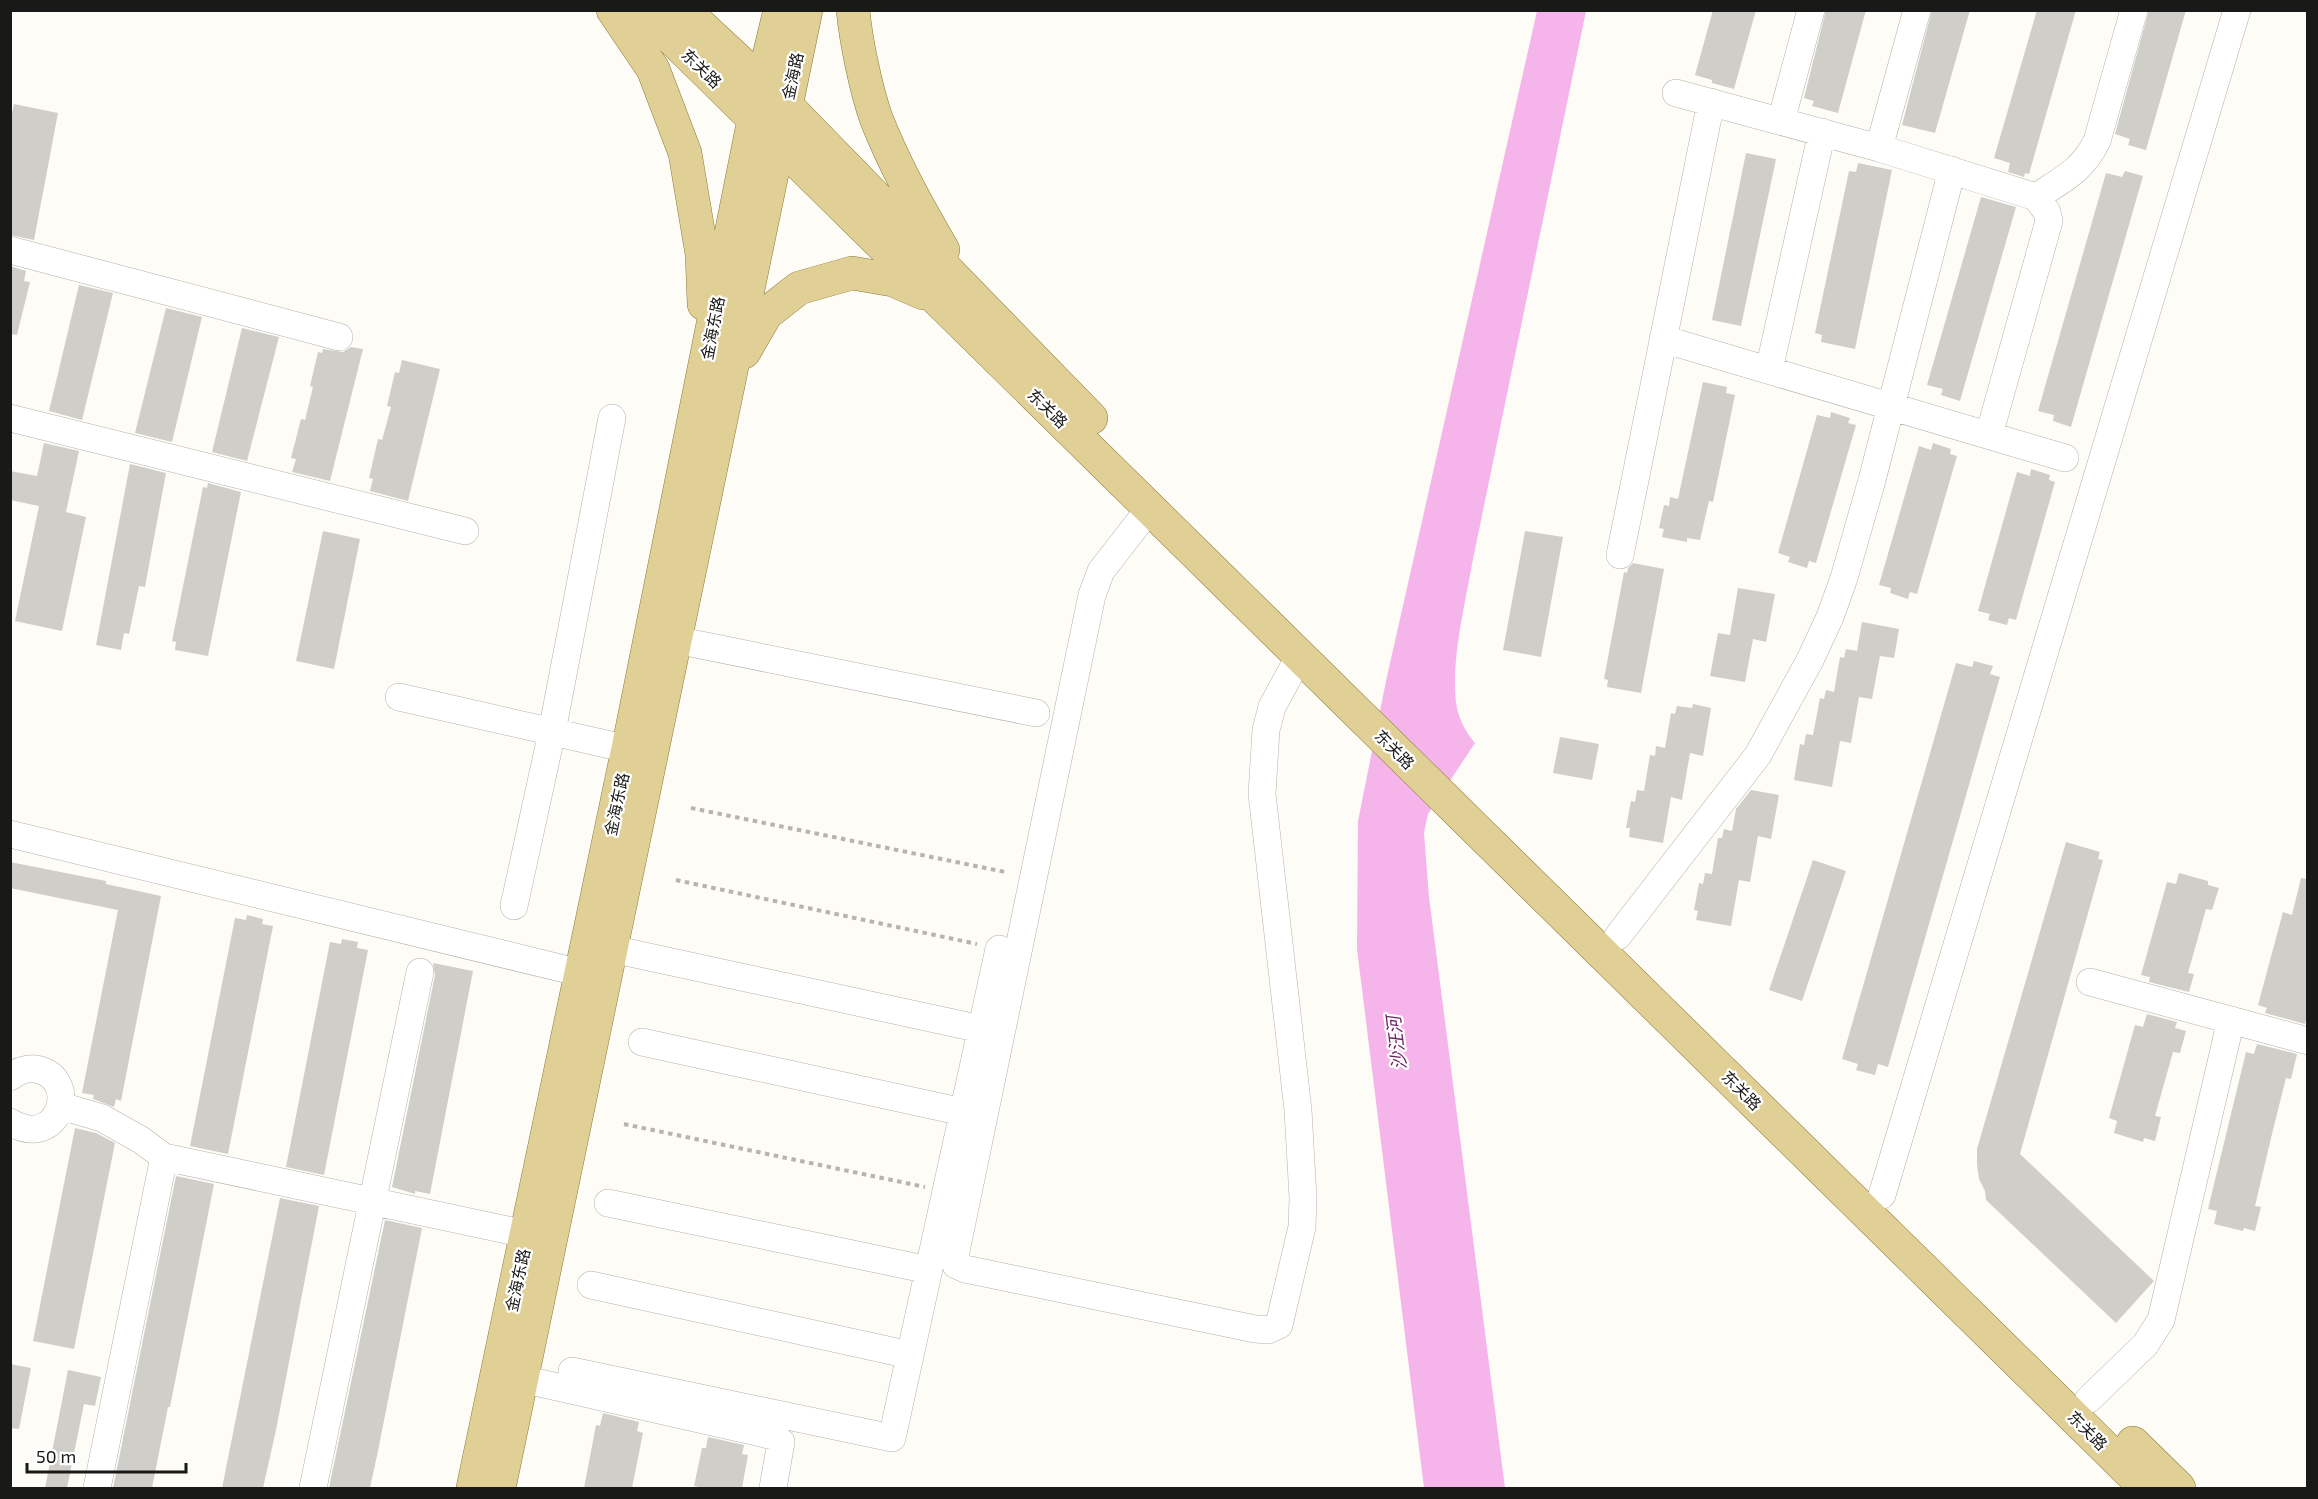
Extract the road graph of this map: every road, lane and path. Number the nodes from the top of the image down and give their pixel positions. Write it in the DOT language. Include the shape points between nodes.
graph roads {
  1 [pos="613,10"];
  2 [pos="643,10"];
  3 [pos="684,10"];
  4 [pos="780,10"];
  5 [pos="806,10"];
  6 [pos="853,10"];
  7 [pos="1811,10"];
  8 [pos="1917,10"];
  9 [pos="2133,10"];
  10 [pos="2237,10"];
  11 [pos="1676,93"];
  12 [pos="775,94"];
  13 [pos="1711,102"];
  14 [pos="754,119"];
  15 [pos="1781,121"];
  16 [pos="1822,132"];
  17 [pos="778,142"];
  18 [pos="1879,148"];
  19 [pos="1952,170"];
  20 [pos="2036,196"];
  21 [pos="10,250"];
  22 [pos="968,293"];
  23 [pos="934,298"];
  24 [pos="339,337"];
  25 [pos="1663,339"];
  26 [pos="718,366"];
  27 [pos="1768,370"];
  28 [pos="1890,406"];
  29 [pos="10,418"];
  30 [pos="612,418"];
  31 [pos="1989,435"];
  32 [pos="2065,458"];
  33 [pos="1150,508"];
  34 [pos="465,531"];
  35 [pos="1620,555"];
  36 [pos="676,640"];
  37 [pos="1300,655"];
  38 [pos="399,698"];
  39 [pos="1036,713"];
  40 [pos="552,732"];
  41 [pos="628,749"];
  42 [pos="691,808"];
  43 [pos="10,834"];
  44 [pos="1005,872"];
  45 [pos="676,880"];
  46 [pos="514,906"];
  47 [pos="1618,936"];
  48 [pos="612,949"];
  49 [pos="999,949"];
  50 [pos="420,972"];
  51 [pos="581,973"];
  52 [pos="2090,982"];
  53 [pos="2231,1020"];
  54 [pos="981,1029"];
  55 [pos="2307,1041"];
  56 [pos="642,1042"];
  57 [pos="10,1077"];
  58 [pos="61,1106"];
  59 [pos="963,1113"];
  60 [pos="10,1122"];
  61 [pos="624,1124"];
  62 [pos="164,1157"];
  63 [pos="946,1191"];
  64 [pos="1882,1196"];
  65 [pos="372,1201"];
  66 [pos="608,1203"];
  67 [pos="526,1234"];
  68 [pos="929,1270"];
  69 [pos="591,1285"];
  70 [pos="910,1355"];
  71 [pos="572,1371"];
  72 [pos="522,1379"];
  73 [pos="2089,1399"];
  74 [pos="97,1488"];
  75 [pos="313,1488"];
  76 [pos="473,1488"];
  77 [pos="499,1488"];
  78 [pos="773,1488"];
  79 [pos="2146,1488"];
  80 [pos="2179,1488"];
  1 -- 26 [label="main road" via="652,69 685,153"];
  2 -- 14 [label="main road, 东关路"];
  3 -- 12 [label="main road, 东关路"];
  4 -- 12 [label="main road, 金海路"];
  5 -- 12 [label="main road, 金海路"];
  6 -- 22 [label="main road" via="855,34 876,117 911,195"];
  7 -- 15 [label="street"];
  8 -- 18 [label="street"];
  9 -- 20 [label="street" via="2090,156 2080,168"];
  10 -- 64 [label="street"];
  11 -- 13 [label="street"];
  12 -- 14 [label="main road, 金海路"];
  12 -- 17 [label="main road, 金海路"];
  12 -- 22 [label="main road, 东关路"];
  13 -- 15 [label="street"];
  13 -- 25 [label="street"];
  14 -- 17 [label="main road, 东关路"];
  14 -- 26 [label="main road, 金海东路"];
  15 -- 16 [label="street"];
  16 -- 18 [label="street"];
  16 -- 27 [label="street"];
  17 -- 23 [label="main road, 东关路"];
  17 -- 26 [label="main road, 金海东路"];
  18 -- 19 [label="street"];
  19 -- 20 [label="street"];
  19 -- 28 [label="street"];
  20 -- 31 [label="street" via="2049,221"];
  21 -- 24 [label="street"];
  22 -- 47 [label="main road, 东关路"];
  23 -- 26 [label="main road" via="893,280 852,273 799,288 766,314"];
  23 -- 33 [label="main road, 东关路"];
  25 -- 27 [label="street"];
  25 -- 35 [label="street"];
  26 -- 36 [label="main road, 金海东路"];
  26 -- 41 [label="main road, 金海东路"];
  27 -- 28 [label="street"];
  28 -- 31 [label="street"];
  28 -- 47 [label="street" via="1844,578 1810,660 1758,755"];
  29 -- 34 [label="street"];
  30 -- 40 [label="street"];
  31 -- 32 [label="street"];
  33 -- 37 [label="main road, 东关路"];
  33 -- 37 [label="street" via="1101,571 1092,595 955,1256 956,1264 965,1269 1255,1329 1268,1330 1279,1325 1302,1227 1303,1198 1298,1110 1262,794 1266,730 1272,707"];
  36 -- 39 [label="street"];
  36 -- 48 [label="main road, 金海东路"];
  37 -- 79 [label="main road, 东关路"];
  38 -- 40 [label="street"];
  40 -- 41 [label="street"];
  40 -- 46 [label="street"];
  41 -- 51 [label="main road, 金海东路"];
  42 -- 44 [label="path"];
  43 -- 51 [label="street"];
  45 -- 49 [label="path"];
  47 -- 64 [label="main road, 东关路"];
  48 -- 54 [label="street"];
  48 -- 72 [label="main road, 金海东路"];
  49 -- 54 [label="street"];
  50 -- 65 [label="street"];
  51 -- 67 [label="main road, 金海东路"];
  52 -- 53 [label="street"];
  53 -- 55 [label="street"];
  53 -- 73 [label="street" via="2162,1320 2145,1346"];
  54 -- 59 [label="street"];
  56 -- 59 [label="street"];
  57 -- 58 [label="street" via="22,1070 42,1070 57,1083"];
  58 -- 60 [label="street" via="43,1128 29,1130"];
  58 -- 62 [label="street" via="102,1118"];
  59 -- 63 [label="street"];
  61 -- 63 [label="path"];
  62 -- 65 [label="street"];
  62 -- 74 [label="street"];
  63 -- 68 [label="street"];
  64 -- 73 [label="main road, 东关路"];
  65 -- 67 [label="street"];
  65 -- 75 [label="street"];
  66 -- 68 [label="street"];
  67 -- 76 [label="main road, 金海东路"];
  68 -- 70 [label="street"];
  69 -- 70 [label="street"];
  70 -- 71 [label="street" via="892,1438"];
  72 -- 77 [label="main road, 金海东路"];
  72 -- 78 [label="street" via="774,1436 781,1442"];
  73 -- 80 [label="main road, 东关路"];
}
